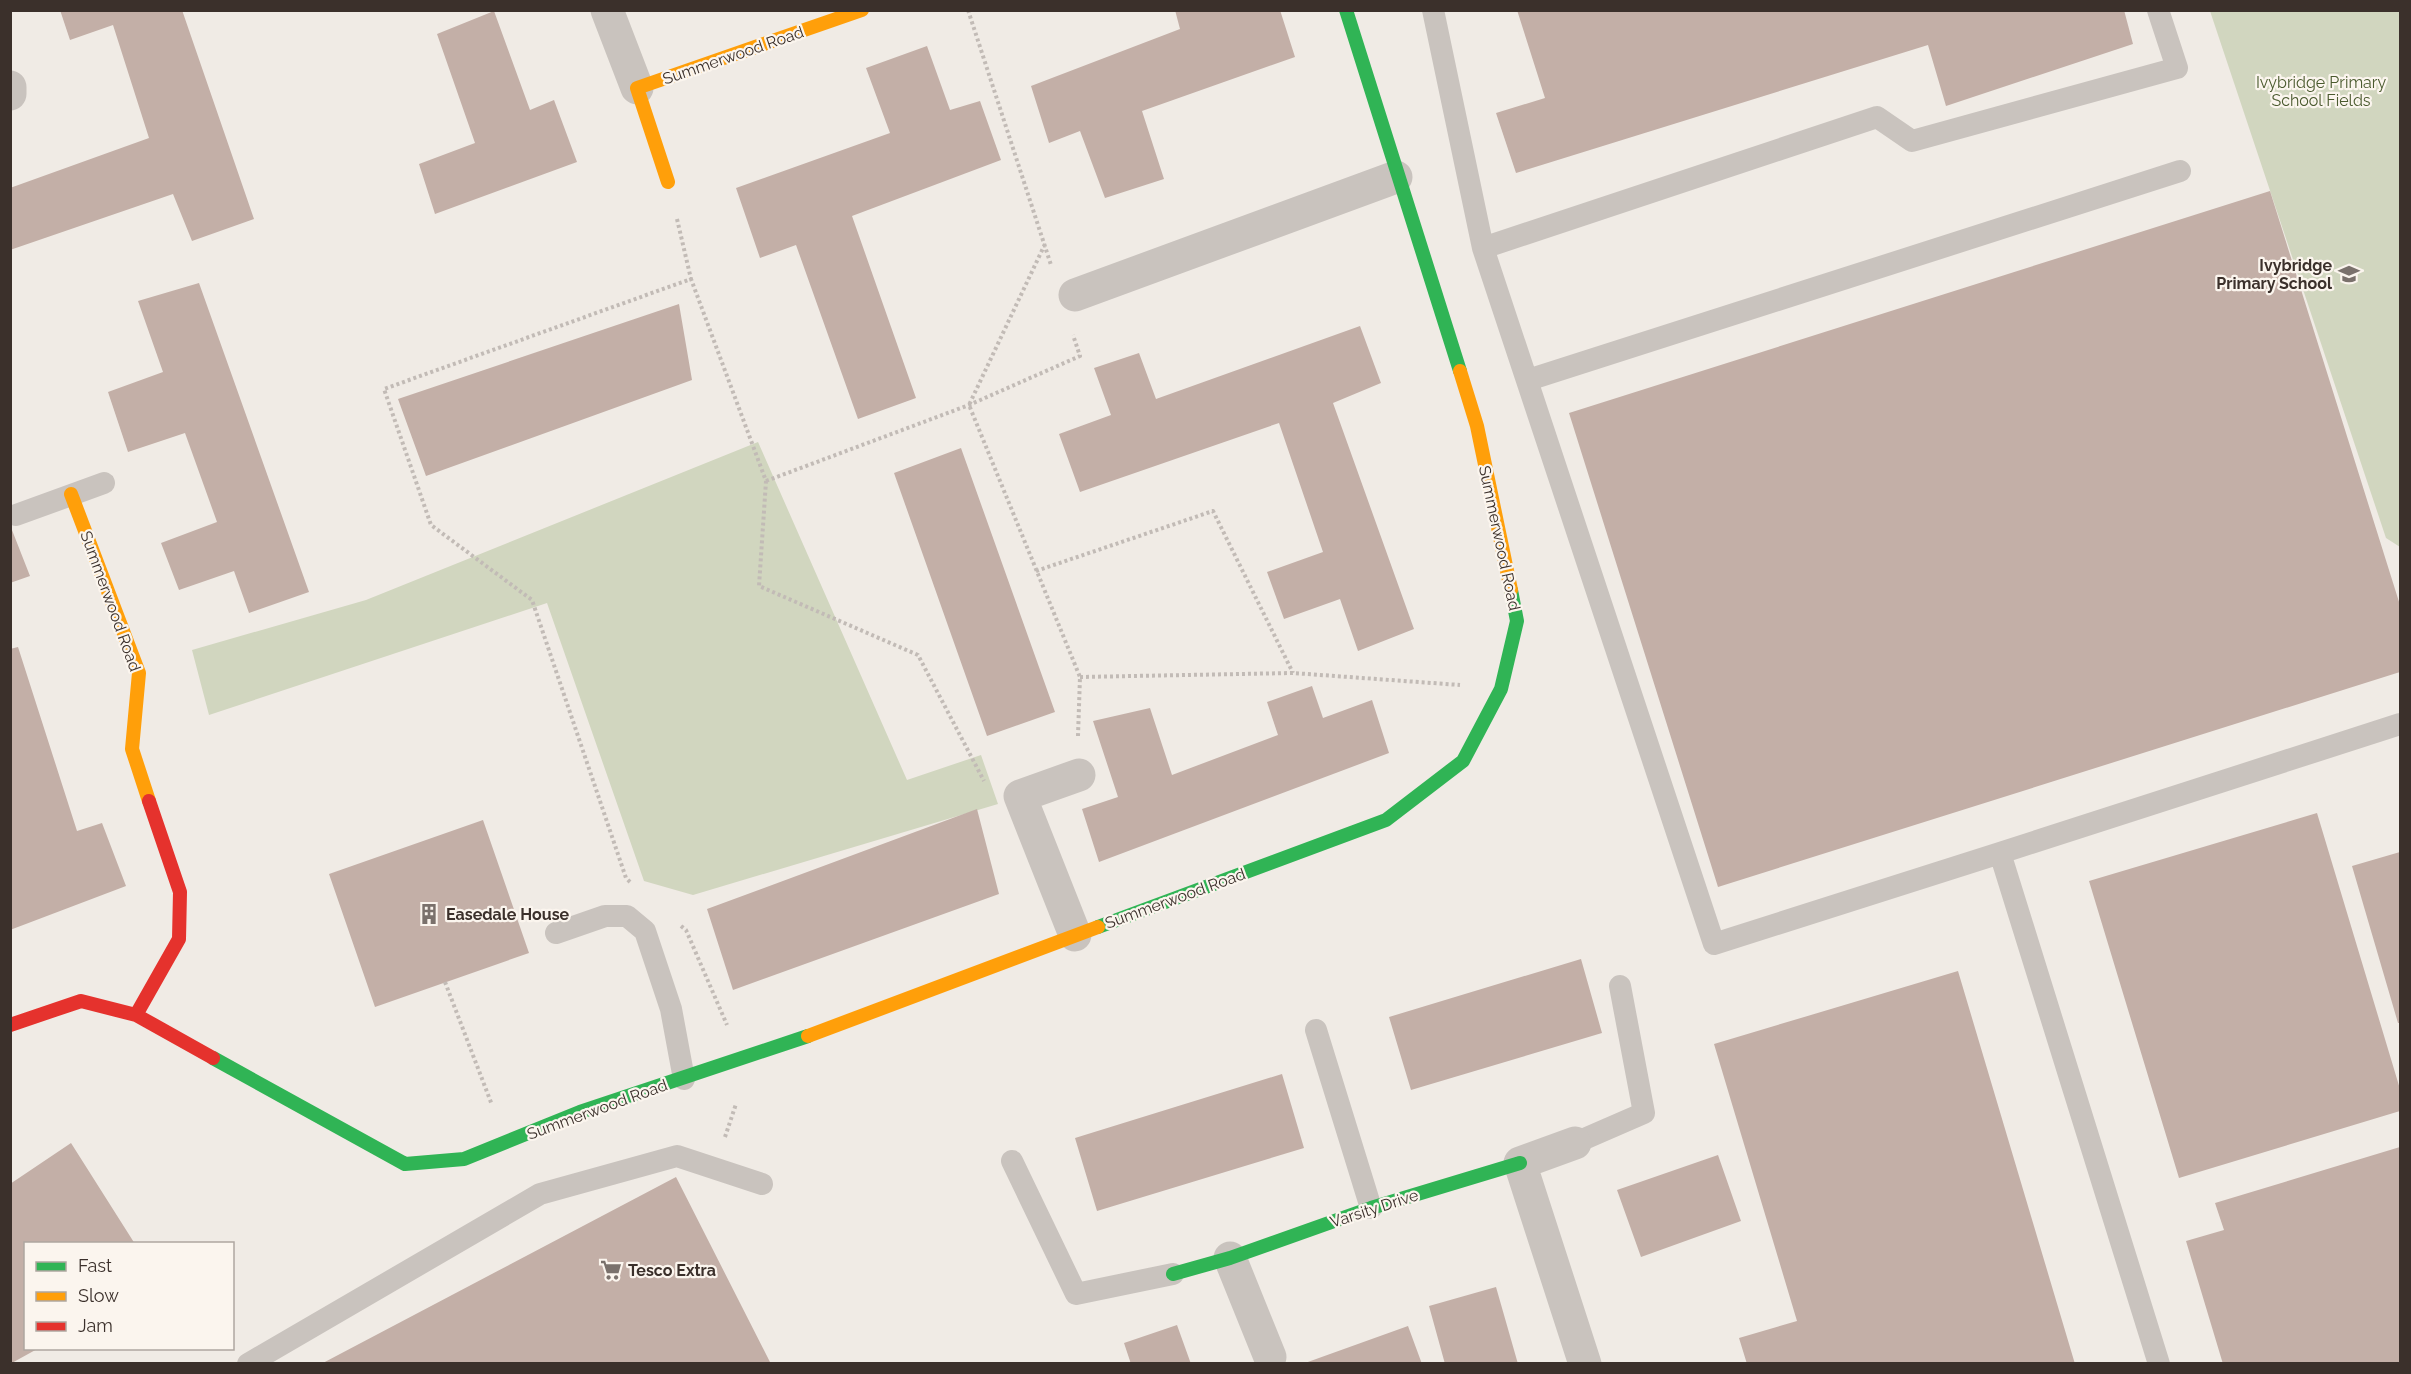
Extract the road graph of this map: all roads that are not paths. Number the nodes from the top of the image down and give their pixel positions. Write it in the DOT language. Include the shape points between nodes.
graph roads {
  1 [pos="607,10"];
  2 [pos="862,10"];
  3 [pos="1346,10"];
  4 [pos="1433,10"];
  5 [pos="2158,10"];
  6 [pos="10,87"];
  7 [pos="637,88"];
  8 [pos="10,94"];
  9 [pos="2180,171"];
  10 [pos="1396,177"];
  11 [pos="668,182"];
  12 [pos="1483,248"];
  13 [pos="1068,298"];
  14 [pos="1528,380"];
  15 [pos="104,483"];
  16 [pos="70,494"];
  17 [pos="16,514"];
  18 [pos="2400,724"];
  19 [pos="1078,775"];
  20 [pos="2000,853"];
  21 [pos="556,933"];
  22 [pos="1075,935"];
  23 [pos="1620,986"];
  24 [pos="136,1015"];
  25 [pos="10,1025"];
  26 [pos="1316,1030"];
  27 [pos="684,1079"];
  28 [pos="1575,1143"];
  29 [pos="1012,1161"];
  30 [pos="1520,1163"];
  31 [pos="762,1184"];
  32 [pos="1371,1208"];
  33 [pos="1230,1258"];
  34 [pos="1173,1274"];
  35 [pos="1271,1360"];
  36 [pos="248,1364"];
  37 [pos="1585,1364"];
  38 [pos="2159,1364"];
  1 -- 7 [label="street"];
  2 -- 7 [label="street, Summerwood Road"];
  3 -- 10 [label="street, Summerwood Road"];
  4 -- 12 [label="lane"];
  5 -- 12 [label="lane" via="2177,68 1912,141 1877,117"];
  6 -- 8 [label="street"];
  7 -- 11 [label="street"];
  9 -- 14 [label="lane"];
  10 -- 13 [label="street"];
  10 -- 22 [label="street, Summerwood Road" via="1477,426 1517,621 1501,688 1463,761 1386,820"];
  12 -- 14 [label="lane"];
  14 -- 20 [label="lane" via="1714,944"];
  15 -- 16 [label="lane"];
  16 -- 17 [label="lane"];
  16 -- 24 [label="street, Summerwood Road" via="140,673 132,749 180,892 179,939"];
  18 -- 20 [label="lane"];
  19 -- 22 [label="street" via="1020,796"];
  20 -- 38 [label="lane"];
  21 -- 27 [label="lane" via="605,916 627,916 645,931 671,1009"];
  22 -- 27 [label="street, Summerwood Road"];
  23 -- 28 [label="lane" via="1644,1113"];
  24 -- 25 [label="street, Summerwood Road" via="81,1001"];
  24 -- 27 [label="street, Summerwood Road" via="405,1164 464,1160 580,1112"];
  26 -- 32 [label="lane"];
  28 -- 30 [label="street, Varsity Drive"];
  29 -- 34 [label="lane" via="1076,1294"];
  30 -- 32 [label="street, Varsity Drive"];
  30 -- 37 [label="street"];
  31 -- 36 [label="lane" via="677,1156 540,1194"];
  32 -- 33 [label="street, Varsity Drive"];
  33 -- 34 [label="street, Varsity Drive"];
  33 -- 35 [label="street"];
}
